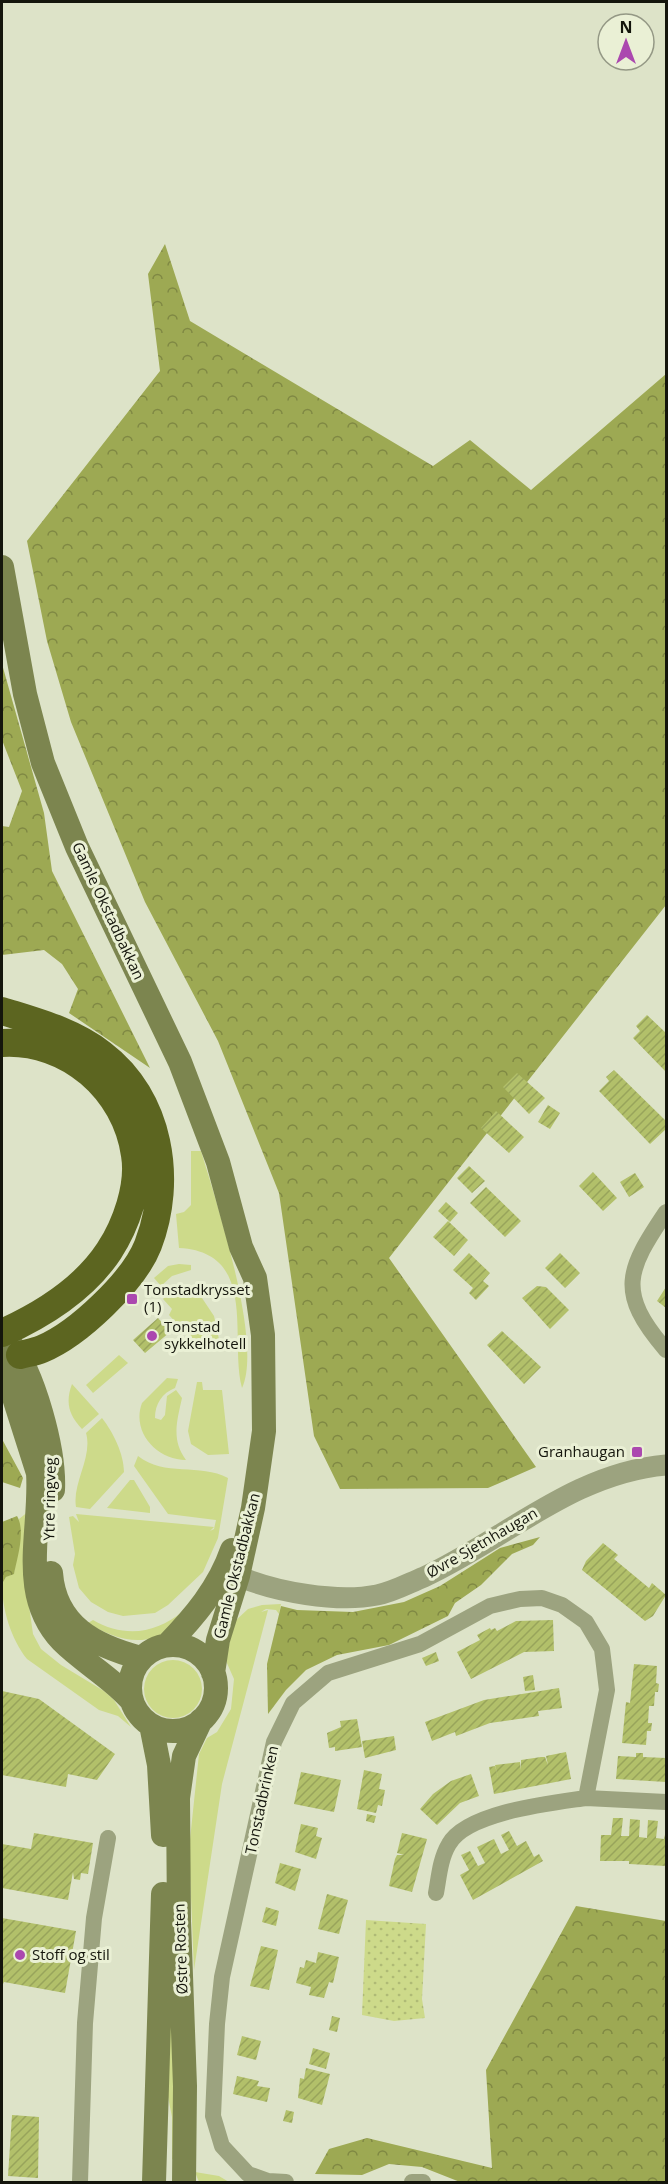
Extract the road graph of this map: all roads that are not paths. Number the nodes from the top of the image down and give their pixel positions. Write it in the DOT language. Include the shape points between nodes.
graph roads {
  1 [pos="2,567"];
  2 [pos="2,1011"];
  3 [pos="2,1043"];
  4 [pos="666,1212"];
  5 [pos="5,1349"];
  6 [pos="666,1350"];
  7 [pos="2,1406"];
  8 [pos="26,1433"];
  9 [pos="666,1465"];
  10 [pos="231,1573"];
  11 [pos="166,1645"];
  12 [pos="141,1658"];
  13 [pos="213,1673"];
  14 [pos="132,1701"];
  15 [pos="201,1720"];
  16 [pos="151,1725"];
  17 [pos="586,1798"];
  18 [pos="666,1802"];
  19 [pos="108,1838"];
  20 [pos="436,1893"];
  21 [pos="80,2182"];
  22 [pos="154,2182"];
  23 [pos="184,2182"];
  24 [pos="286,2182"];
  25 [pos="412,2182"];
  26 [pos="423,2182"];
  1 -- 10 [label="main road, Gamle Okstadbakkan" via="25,694 43,763 77,847 180,1062 218,1162 241,1247 251,1335 253,1400 244,1495"];
  2 -- 5 [label="highway" via="57,1028 103,1054 123,1075 148,1115 160,1165 157,1214 148,1246 133,1273 77,1327 42,1349"];
  3 -- 5 [label="highway" via="51,1050 72,1058 90,1073 120,1108 136,1157 129,1207 110,1251"];
  4 -- 6 [label="street" via="633,1268 635,1303"];
  5 -- 8 [label="main road, Ytre ringveg"];
  5 -- 12 [label="main road, Ytre ringveg" via="52,1454 50,1560 55,1596 64,1616 80,1633 115,1651"];
  7 -- 8 [label="main road, Ytre ringveg"];
  8 -- 14 [label="main road, Ytre ringveg" via="38,1473 34,1562 39,1599 48,1622 62,1641 118,1685"];
  9 -- 10 [label="street, Øvre Sjetnhaugan" via="598,1479 444,1567 377,1595 320,1596"];
  10 -- 11 [label="main road, Gamle Okstadbakkan"];
  10 -- 13 [label="main road, Gamle Okstadbakkan"];
  11 -- 12 [label="main road"];
  11 -- 13 [label="main road" via="181,1645 195,1651"];
  12 -- 14 [label="main road" via="130,1678"];
  13 -- 15 [label="main road" via="215,1699"];
  14 -- 16 [label="main road" via="136,1711"];
  15 -- 16 [label="main road" via="177,1731"];
  15 -- 23 [label="main road, Østre Rosten" via="184,1756 178,1798"];
  16 -- 22 [label="main road, Østre Rosten" via="159,1765 163,1831"];
  17 -- 18 [label="street"];
  17 -- 20 [label="street" via="486,1818 465,1830 450,1842"];
  17 -- 24 [label="street, Tonstadbrinken" via="607,1690 602,1648 586,1622 562,1605 542,1598 490,1606 420,1644 328,1673 293,1703 274,1742 222,1977 213,2116 222,2146 248,2174"];
  19 -- 21 [label="street" via="93,1928 85,2023"];
  25 -- 26 [label="street"];
}
